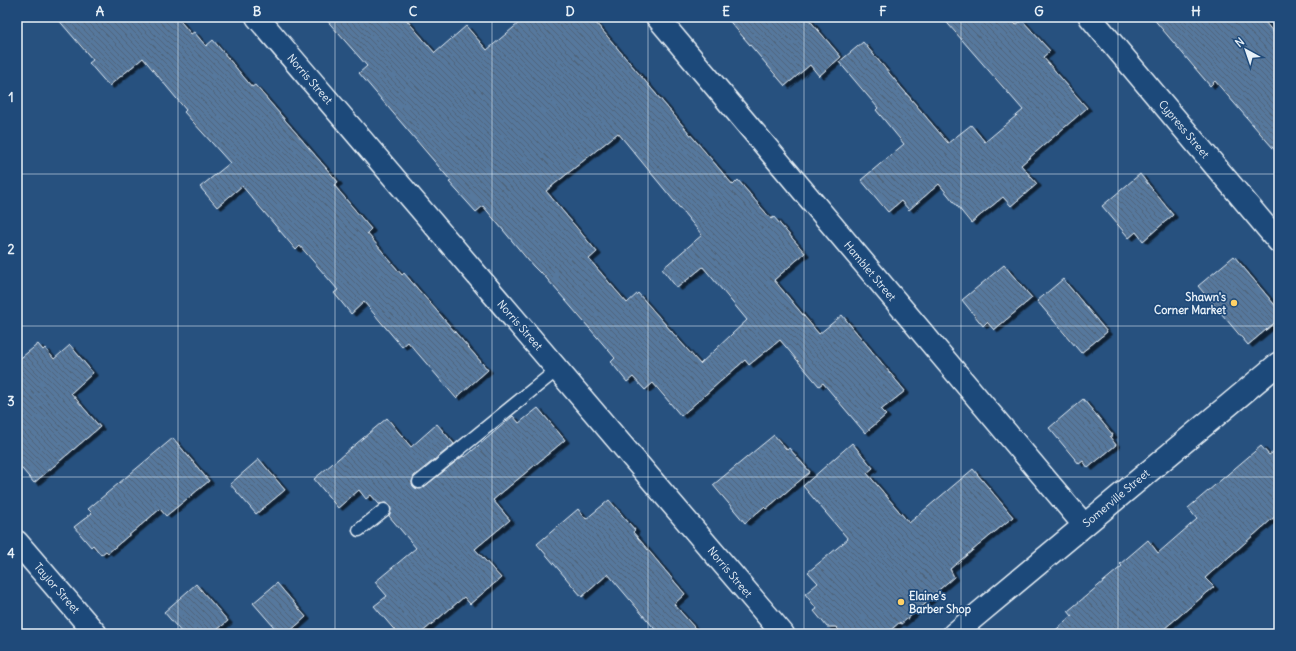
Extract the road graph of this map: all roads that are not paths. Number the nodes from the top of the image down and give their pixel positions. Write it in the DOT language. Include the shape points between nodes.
graph roads {
  1 [pos="257,17"];
  2 [pos="657,17"];
  3 [pos="1090,17"];
  4 [pos="1279,242"];
  5 [pos="1279,363"];
  6 [pos="558,369"];
  7 [pos="419,482"];
  8 [pos="384,510"];
  9 [pos="1084,525"];
  10 [pos="359,530"];
  11 [pos="17,542"];
  12 [pos="96,634"];
  13 [pos="783,634"];
  14 [pos="954,634"];
  1 -- 6 [label="street, Norris Street"];
  2 -- 9 [label="street, Hamblet Street"];
  3 -- 4 [label="street, Cypress Street"];
  5 -- 9 [label="street, Somerville Street"];
  6 -- 7 [label="lane"];
  6 -- 13 [label="street, Norris Street"];
  8 -- 10 [label="lane"];
  9 -- 14 [label="street, Somerville Street"];
  11 -- 12 [label="street, Taylor Street"];
}
